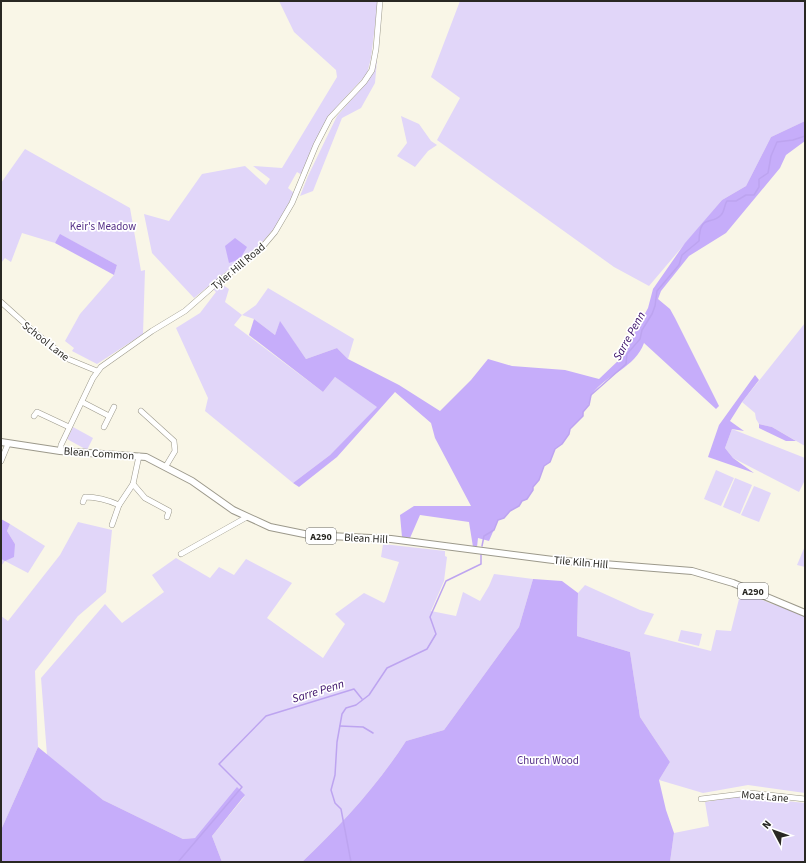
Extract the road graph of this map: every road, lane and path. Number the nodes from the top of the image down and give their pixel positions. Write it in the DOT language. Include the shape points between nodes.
graph roads {
  1 [pos="380,1"];
  2 [pos="1,302"];
  3 [pos="97,371"];
  4 [pos="82,402"];
  5 [pos="114,407"];
  6 [pos="141,411"];
  7 [pos="34,416"];
  8 [pos="109,416"];
  9 [pos="104,427"];
  10 [pos="70,428"];
  11 [pos="1,442"];
  12 [pos="8,444"];
  13 [pos="60,451"];
  14 [pos="139,456"];
  15 [pos="1,461"];
  16 [pos="166,466"];
  17 [pos="192,481"];
  18 [pos="133,484"];
  19 [pos="83,502"];
  20 [pos="118,505"];
  21 [pos="167,517"];
  22 [pos="247,517"];
  23 [pos="112,525"];
  24 [pos="463,549"];
  25 [pos="180,554"];
  26 [pos="805,613"];
  27 [pos="701,798"];
  28 [pos="805,799"];
  1 -- 3 [label="street, Tyler Hill Road" via="372,70 330,118 292,203 275,232 258,252 184,311 152,330"];
  2 -- 3 [label="street, School Lane" via="68,359"];
  3 -- 4 [label="street, Tyler Hill Road"];
  4 -- 8 [label="street"];
  4 -- 10 [label="street, Tyler Hill Road"];
  5 -- 8 [label="street"];
  6 -- 16 [label="street" via="174,441 175,451"];
  7 -- 10 [label="street" via="37,412"];
  8 -- 9 [label="street"];
  10 -- 13 [label="street, Tyler Hill Road"];
  11 -- 12 [label="main road, Blean Common / A290"];
  12 -- 13 [label="main road, Blean Common / A290"];
  12 -- 15 [label="street"];
  13 -- 14 [label="main road, Blean Common / A290"];
  14 -- 16 [label="main road, Blean Common / A290"];
  14 -- 18 [label="street"];
  16 -- 17 [label="main road, Blean Common / A290"];
  17 -- 22 [label="main road, Blean Hill / A290"];
  18 -- 20 [label="street"];
  18 -- 21 [label="street" via="145,498 169,511"];
  19 -- 20 [label="street" via="85,497 94,497"];
  20 -- 23 [label="street"];
  22 -- 24 [label="main road, Blean Hill / A290" via="270,527 309,535 391,540"];
  22 -- 25 [label="street"];
  24 -- 26 [label="main road, Tile Kiln Hill / A290" via="553,560 678,569 733,583"];
  27 -- 28 [label="street, Moat Lane" via="750,793"];
}
